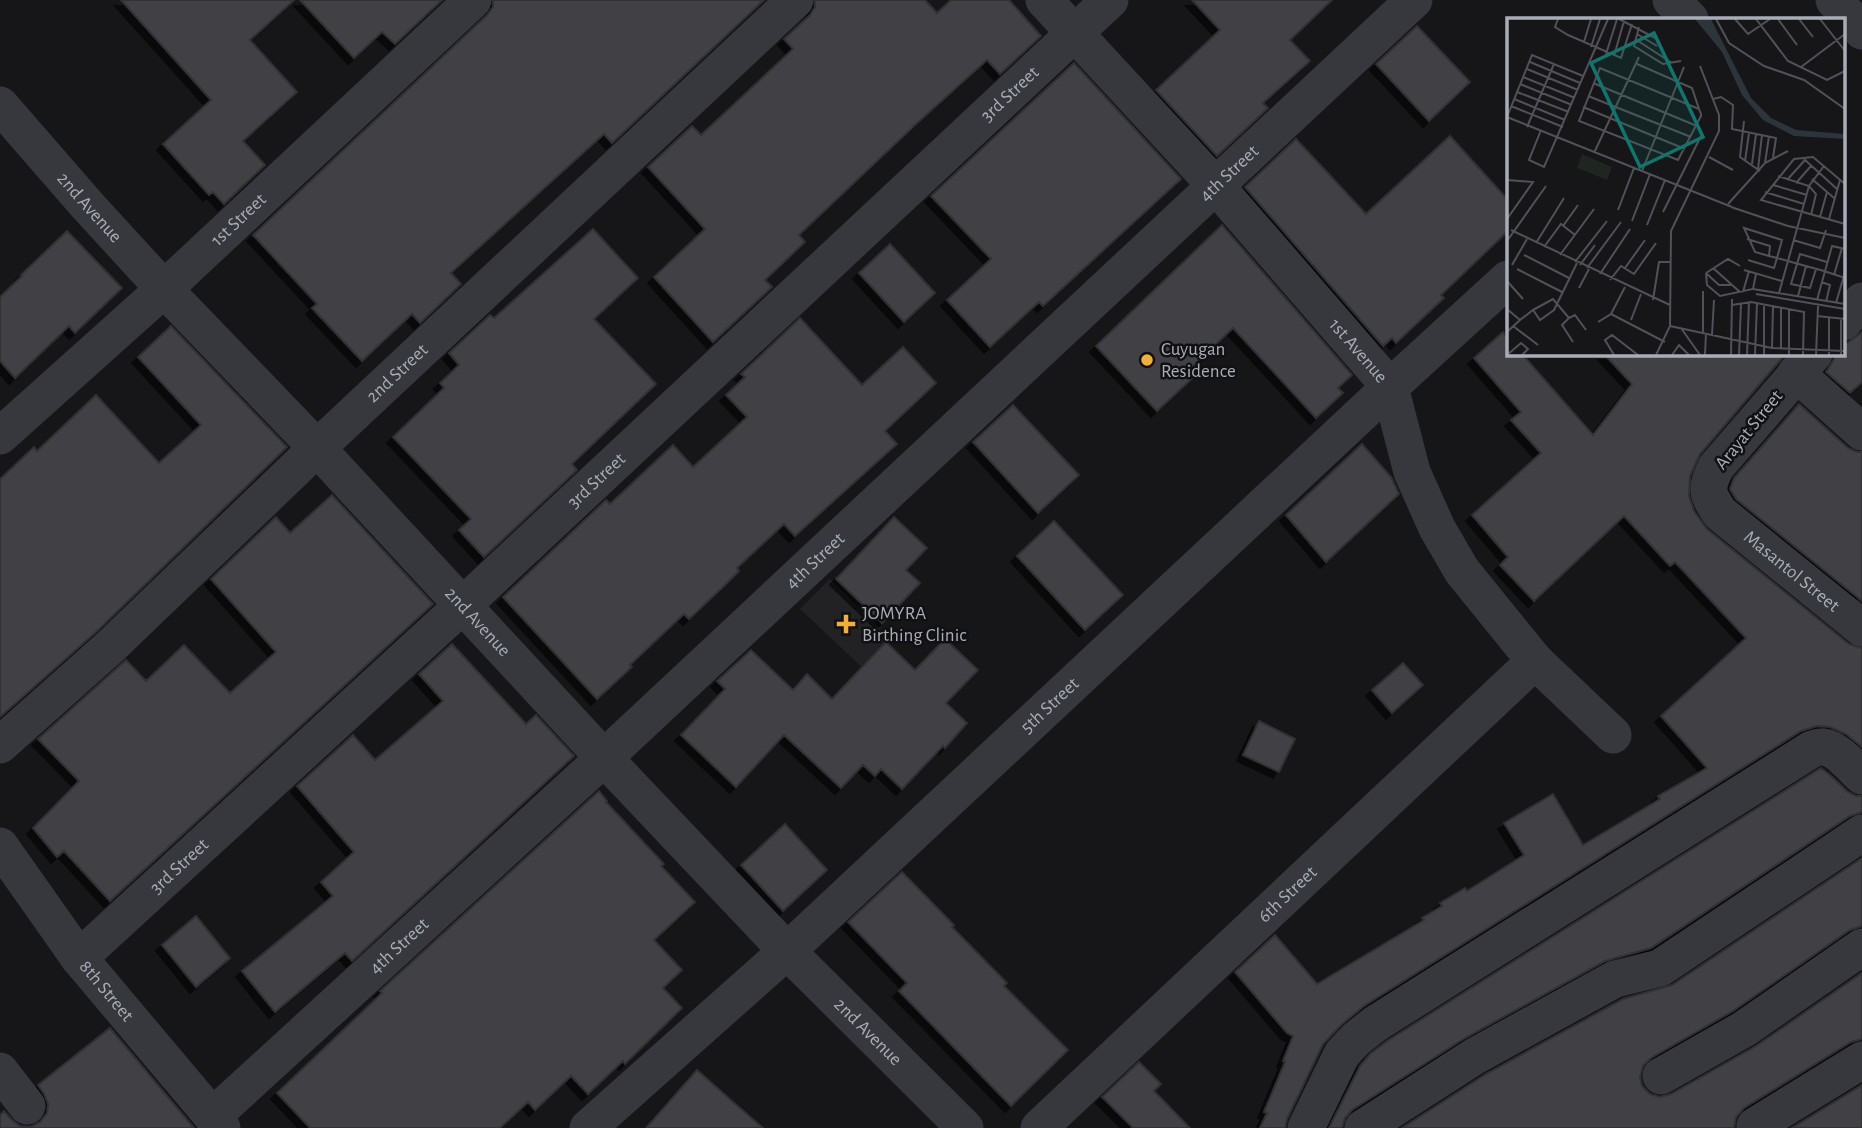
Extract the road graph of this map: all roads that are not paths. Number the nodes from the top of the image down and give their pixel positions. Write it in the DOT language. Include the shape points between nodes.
graph roads {
  1 [pos="473,0"];
  2 [pos="795,0"];
  3 [pos="1044,0"];
  4 [pos="1110,0"];
  5 [pos="1414,0"];
  6 [pos="1671,0"];
  7 [pos="1833,0"];
  8 [pos="1689,18"];
  9 [pos="1862,31"];
  10 [pos="1075,34"];
  11 [pos="0,105"];
  12 [pos="1216,186"];
  13 [pos="1507,280"];
  14 [pos="164,289"];
  15 [pos="1862,301"];
  16 [pos="1844,321"];
  17 [pos="1805,363"];
  18 [pos="1390,387"];
  19 [pos="1862,432"];
  20 [pos="0,436"];
  21 [pos="317,448"];
  22 [pos="1720,513"];
  23 [pos="463,605"];
  24 [pos="1862,628"];
  25 [pos="1535,661"];
  26 [pos="1613,736"];
  27 [pos="0,745"];
  28 [pos="604,758"];
  29 [pos="1862,776"];
  30 [pos="1862,833"];
  31 [pos="0,846"];
  32 [pos="1862,947"];
  33 [pos="787,951"];
  34 [pos="79,958"];
  35 [pos="1862,1060"];
  36 [pos="0,1071"];
  37 [pos="1661,1076"];
  38 [pos="27,1105"];
  39 [pos="217,1122"];
  40 [pos="1755,1126"];
  41 [pos="588,1128"];
  42 [pos="965,1128"];
  43 [pos="1039,1128"];
  44 [pos="1306,1128"];
  45 [pos="1363,1128"];
  1 -- 14 [label="street, 1st Street"];
  2 -- 21 [label="street, 2nd Street"];
  3 -- 10 [label="street, 1st Avenue"];
  4 -- 10 [label="street, 3rd Street"];
  5 -- 12 [label="street, 4th Street"];
  6 -- 8 [label="street"];
  7 -- 9 [label="street"];
  10 -- 12 [label="street, 1st Avenue"];
  10 -- 23 [label="street, 3rd Street"];
  11 -- 14 [label="street, 2nd Avenue"];
  12 -- 18 [label="street, 1st Avenue"];
  12 -- 28 [label="street, 4th Street"];
  13 -- 18 [label="street, 5th Street"];
  14 -- 20 [label="street, 1st Street"];
  14 -- 21 [label="street, 2nd Avenue"];
  15 -- 16 [label="street"];
  17 -- 19 [label="street"];
  17 -- 22 [label="street, Arayat Street" via="1716,467 1708,483 1709,496"];
  18 -- 25 [label="street, 1st Avenue" via="1412,472 1437,528 1462,571"];
  18 -- 33 [label="street, 5th Street"];
  21 -- 23 [label="street, 2nd Avenue"];
  21 -- 27 [label="street, 2nd Street" via="110,647"];
  22 -- 24 [label="street, Masantol Street"];
  23 -- 28 [label="street, 2nd Avenue"];
  23 -- 34 [label="street, 3rd Street"];
  25 -- 26 [label="street, 1st Avenue"];
  25 -- 43 [label="street, 6th Street"];
  28 -- 33 [label="street, 2nd Avenue"];
  28 -- 39 [label="street, 4th Street"];
  29 -- 44 [label="street" via="1826,747 1812,749 1399,1009 1342,1054"];
  30 -- 45 [label="street" via="1660,968 1615,979 1475,1056"];
  31 -- 34 [label="street, 8th Street"];
  32 -- 37 [label="street" via="1744,1029"];
  33 -- 41 [label="street, 5th Street"];
  33 -- 42 [label="street, 2nd Avenue"];
  34 -- 39 [label="street, 8th Street"];
  35 -- 40 [label="street"];
  36 -- 38 [label="street"];
}
